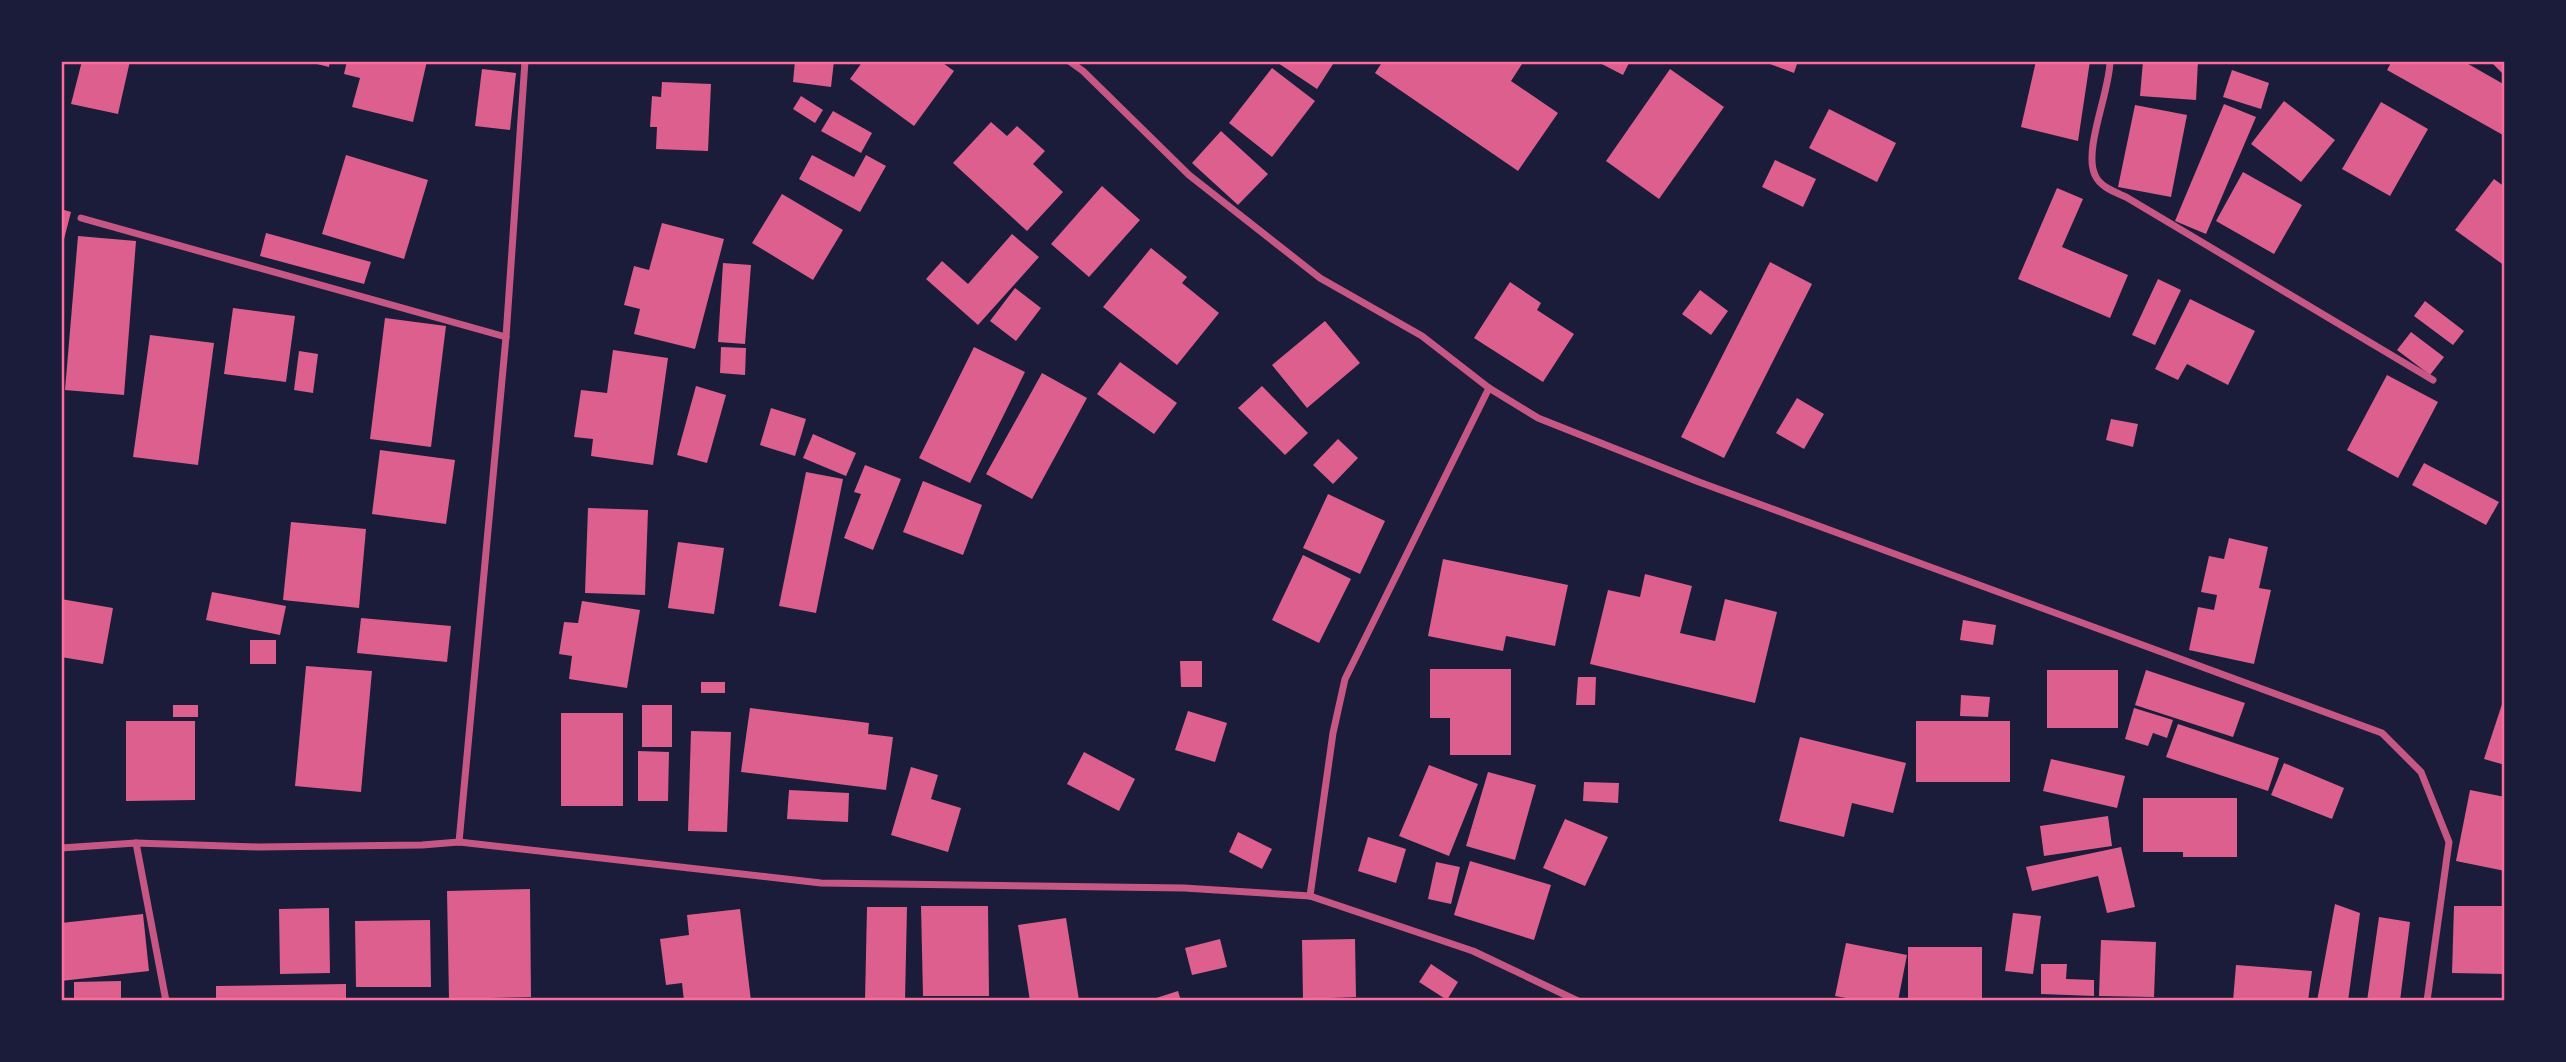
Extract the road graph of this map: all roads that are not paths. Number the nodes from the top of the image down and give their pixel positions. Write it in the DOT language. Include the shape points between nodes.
graph roads {
  1 [pos="525,61"];
  2 [pos="1069,61"];
  3 [pos="2110,61"];
  4 [pos="82,218"];
  5 [pos="506,337"];
  6 [pos="2433,380"];
  7 [pos="1489,388"];
  8 [pos="459,842"];
  9 [pos="136,843"];
  10 [pos="61,848"];
  11 [pos="1310,896"];
  12 [pos="166,1001"];
  13 [pos="1578,1001"];
  14 [pos="2427,1001"];
  1 -- 5 [label="street"];
  2 -- 7 [label="street" via="1189,175 1320,278 1422,336"];
  3 -- 6 [label="street" via="2090,158 2095,177 2108,189"];
  4 -- 5 [label="street"];
  5 -- 8 [label="street"];
  7 -- 11 [label="street" via="1345,679"];
  7 -- 14 [label="street" via="1538,418 1699,482 2382,733 2421,772 2449,842"];
  8 -- 9 [label="street" via="258,847"];
  8 -- 11 [label="street" via="821,883 1184,888"];
  9 -- 10 [label="street"];
  9 -- 12 [label="street"];
  11 -- 13 [label="street" via="1473,951"];
}
